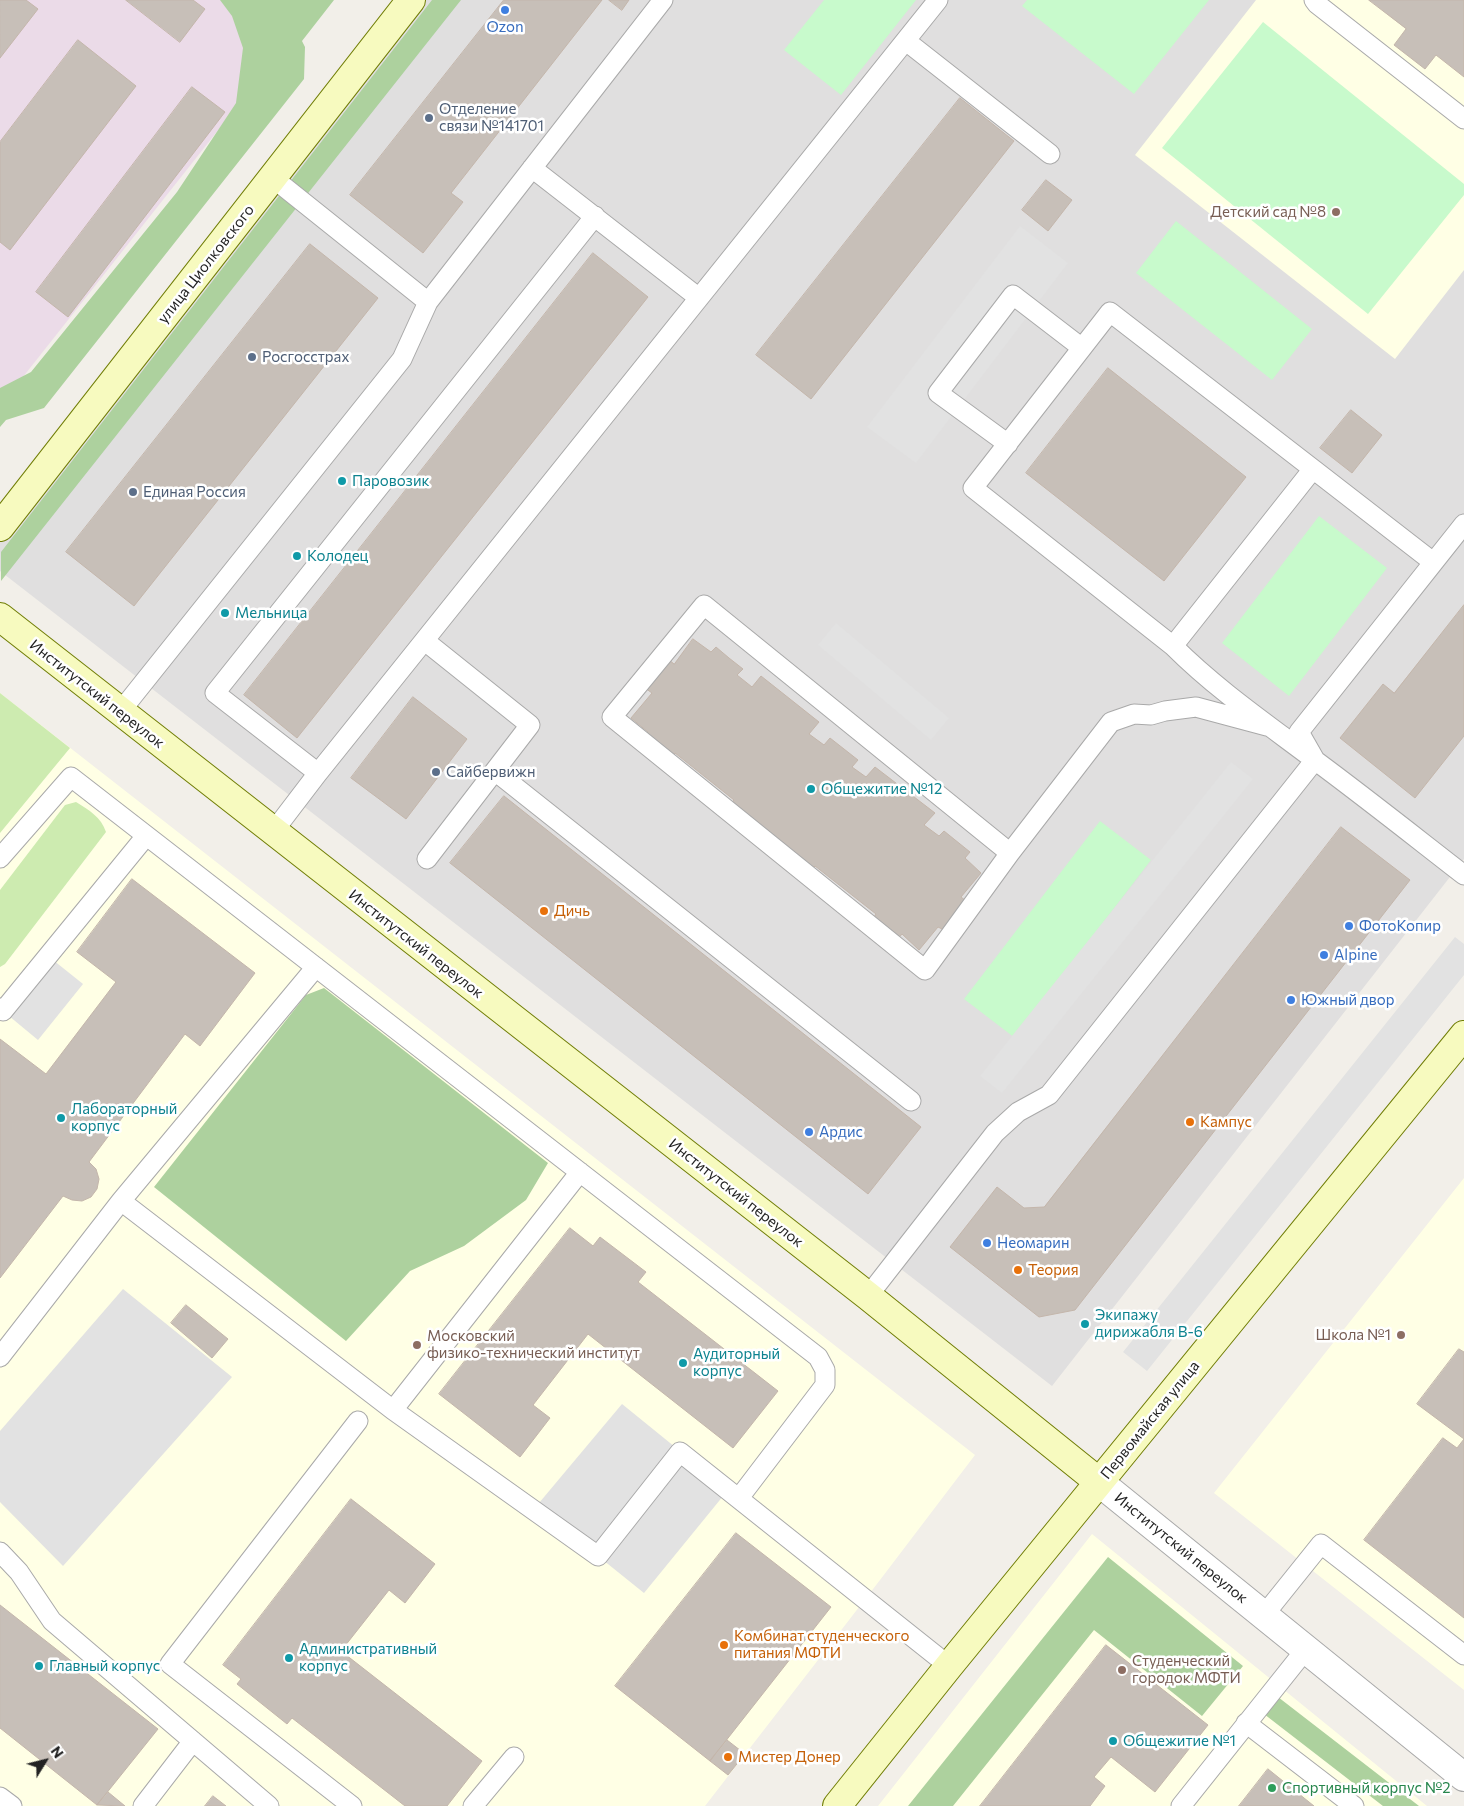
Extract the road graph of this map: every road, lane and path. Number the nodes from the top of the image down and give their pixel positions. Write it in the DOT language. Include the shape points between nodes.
graph roads {
  1 [pos="411,0"];
  2 [pos="663,0"];
  3 [pos="938,0"];
  4 [pos="1314,0"];
  5 [pos="906,41"];
  6 [pos="1464,119"];
  7 [pos="1050,154"];
  8 [pos="532,168"];
  9 [pos="273,178"];
  10 [pos="595,216"];
  11 [pos="699,298"];
  12 [pos="428,302"];
  13 [pos="1082,348"];
  14 [pos="1008,444"];
  15 [pos="1314,469"];
  16 [pos="1464,524"];
  17 [pos="0,527"];
  18 [pos="1434,562"];
  19 [pos="0,617"];
  20 [pos="425,641"];
  21 [pos="1173,646"];
  22 [pos="120,712"];
  23 [pos="1267,726"];
  24 [pos="1315,760"];
  25 [pos="495,771"];
  26 [pos="318,773"];
  27 [pos="273,832"];
  28 [pos="146,836"];
  29 [pos="1010,854"];
  30 [pos="0,858"];
  31 [pos="427,859"];
  32 [pos="1464,875"];
  33 [pos="316,966"];
  34 [pos="0,1008"];
  35 [pos="1464,1035"];
  36 [pos="911,1101"];
  37 [pos="580,1172"];
  38 [pos="121,1201"];
  39 [pos="868,1296"];
  40 [pos="0,1357"];
  41 [pos="393,1410"];
  42 [pos="358,1421"];
  43 [pos="1099,1482"];
  44 [pos="739,1498"];
  45 [pos="0,1552"];
  46 [pos="1264,1615"];
  47 [pos="1306,1649"];
  48 [pos="1464,1655"];
  49 [pos="949,1666"];
  50 [pos="1246,1723"];
  51 [pos="193,1741"];
  52 [pos="514,1757"];
  53 [pos="1464,1777"];
  54 [pos="0,1797"];
  55 [pos="12,1806"];
  56 [pos="143,1806"];
  57 [pos="269,1806"];
  58 [pos="352,1806"];
  59 [pos="474,1806"];
  60 [pos="837,1806"];
  61 [pos="1181,1806"];
  62 [pos="1354,1806"];
  1 -- 9 [label="street, улица Циолковского"];
  2 -- 8 [label="lane"];
  3 -- 5 [label="lane"];
  4 -- 6 [label="lane"];
  5 -- 7 [label="lane"];
  5 -- 11 [label="lane"];
  8 -- 10 [label="lane"];
  8 -- 12 [label="lane"];
  9 -- 12 [label="lane"];
  9 -- 17 [label="street, улица Циолковского"];
  10 -- 11 [label="lane"];
  10 -- 26 [label="lane" via="215,693"];
  11 -- 20 [label="lane"];
  12 -- 22 [label="lane" via="402,359"];
  13 -- 14 [label="lane"];
  13 -- 14 [label="lane" via="1013,295 938,394"];
  13 -- 15 [label="lane" via="1110,312"];
  14 -- 21 [label="lane" via="973,488"];
  15 -- 18 [label="lane"];
  15 -- 21 [label="lane"];
  16 -- 18 [label="lane"];
  18 -- 24 [label="lane" via="1299,732"];
  19 -- 22 [label="street, Институтский переулок"];
  20 -- 25 [label="lane" via="530,724"];
  20 -- 26 [label="lane"];
  21 -- 23 [label="lane"];
  22 -- 27 [label="street, Институтский переулок"];
  23 -- 24 [label="lane"];
  23 -- 29 [label="lane" via="1196,707 1151,715 1134,714 1111,722"];
  24 -- 32 [label="lane"];
  24 -- 39 [label="lane" via="1049,1095 1018,1112 995,1133"];
  25 -- 31 [label="lane"];
  25 -- 36 [label="lane"];
  26 -- 27 [label="lane"];
  27 -- 39 [label="street, Институтский переулок"];
  28 -- 30 [label="lane" via="71,777"];
  28 -- 33 [label="lane"];
  28 -- 34 [label="lane" via="3,1011"];
  29 -- 29 [label="lane" via="925,970 612,717 704,605"];
  33 -- 37 [label="lane"];
  33 -- 38 [label="lane"];
  35 -- 43 [label="street, Первомайская улица"];
  37 -- 41 [label="lane"];
  37 -- 44 [label="lane" via="818,1357 825,1370 825,1385"];
  38 -- 40 [label="lane"];
  38 -- 41 [label="lane"];
  39 -- 43 [label="street, Институтский переулок"];
  41 -- 44 [label="lane" via="598,1556 680,1452"];
  42 -- 58 [label="lane" via="170,1664"];
  43 -- 46 [label="street, Институтский переулок"];
  43 -- 49 [label="street, Первомайская улица"];
  44 -- 49 [label="lane"];
  45 -- 51 [label="lane" via="19,1572 52,1621"];
  46 -- 47 [label="street, Институтский переулок"];
  46 -- 48 [label="lane" via="1321,1544"];
  47 -- 50 [label="lane"];
  47 -- 53 [label="street, Институтский переулок"];
  49 -- 60 [label="street, Первомайская улица"];
  50 -- 61 [label="lane"];
  50 -- 62 [label="lane"];
  51 -- 56 [label="lane"];
  51 -- 57 [label="lane"];
  52 -- 59 [label="lane"];
  54 -- 55 [label="lane"];
}
